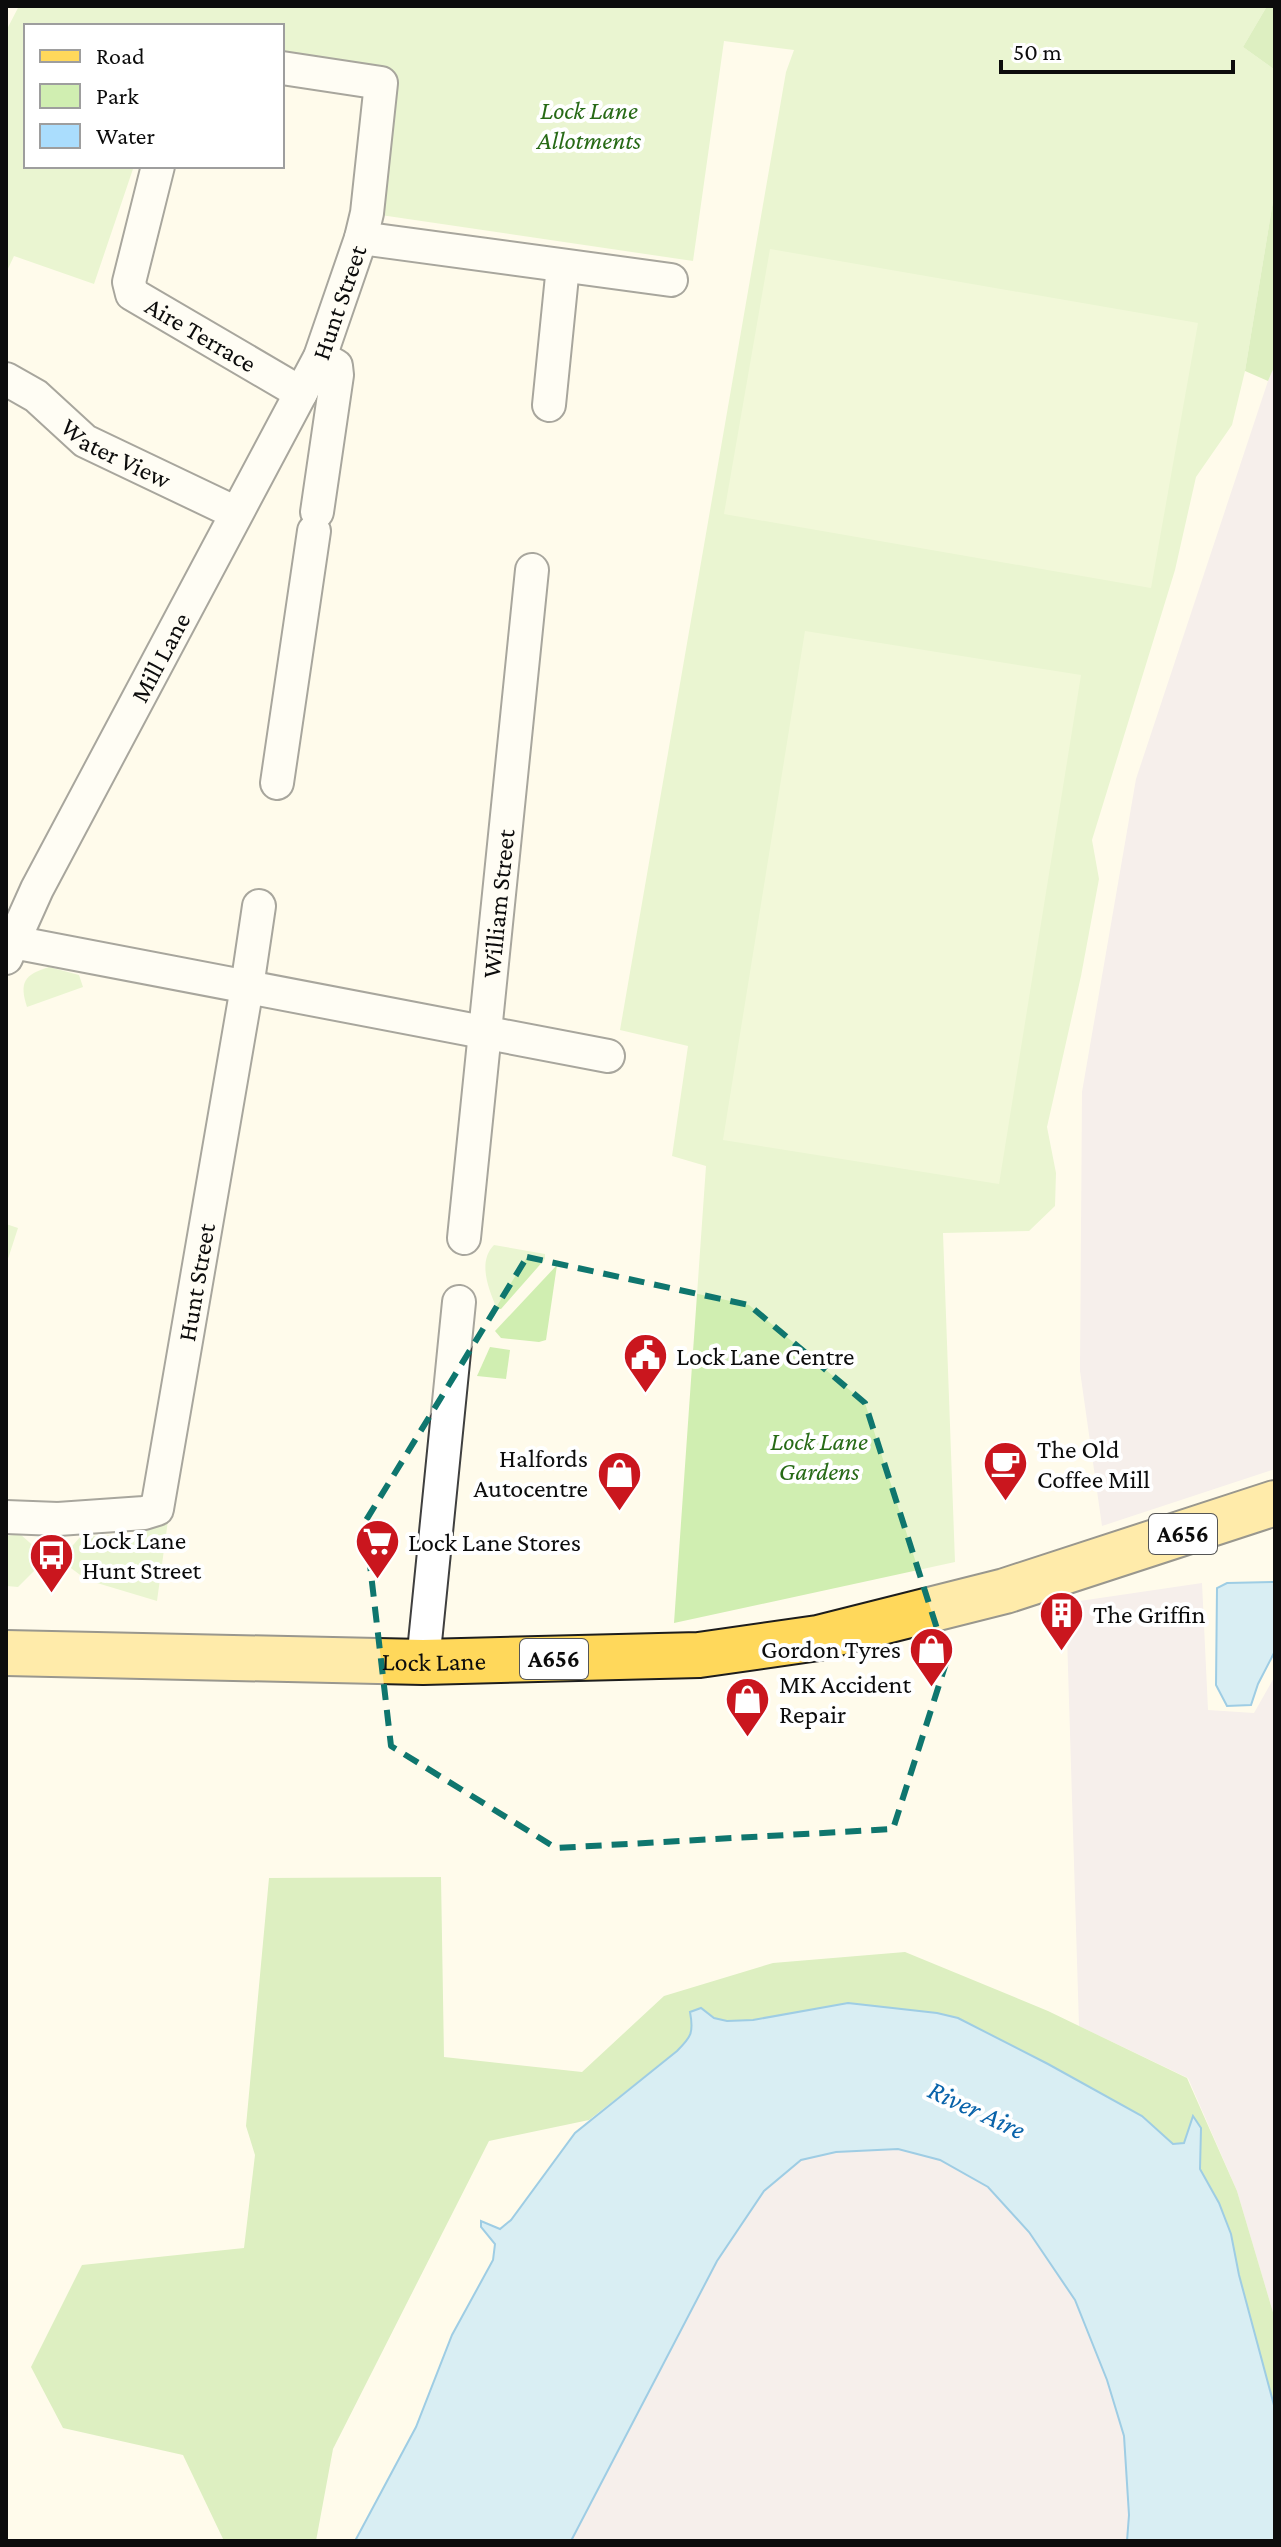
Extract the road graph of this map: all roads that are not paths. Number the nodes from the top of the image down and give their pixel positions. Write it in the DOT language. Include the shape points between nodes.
graph roads {
  1 [pos="284,68"];
  2 [pos="158,168"];
  3 [pos="361,238"];
  4 [pos="563,266"];
  5 [pos="671,280"];
  6 [pos="320,357"];
  7 [pos="6,379"];
  8 [pos="301,393"];
  9 [pos="549,405"];
  10 [pos="236,513"];
  11 [pos="532,570"];
  12 [pos="277,783"];
  13 [pos="259,906"];
  14 [pos="9,950"];
  15 [pos="247,987"];
  16 [pos="485,1034"];
  17 [pos="608,1056"];
  18 [pos="464,1238"];
  19 [pos="459,1302"];
  20 [pos="1275,1503"];
  21 [pos="6,1517"];
  22 [pos="6,1653"];
  23 [pos="423,1662"];
  1 -- 3 [label="street, Hunt Street" via="381,83"];
  2 -- 8 [label="street, Aire Terrace" via="129,282 132,294"];
  3 -- 4 [label="street"];
  3 -- 6 [label="street, Hunt Street"];
  4 -- 5 [label="street"];
  4 -- 9 [label="street"];
  6 -- 8 [label="street, Mill Lane"];
  6 -- 12 [label="street, Hunt Street" via="336,366 337,375"];
  7 -- 10 [label="street, Water View" via="36,396 85,441"];
  8 -- 10 [label="street, Mill Lane"];
  10 -- 14 [label="street, Mill Lane"];
  11 -- 16 [label="street, William Street"];
  13 -- 15 [label="street, Hunt Street"];
  14 -- 15 [label="street"];
  15 -- 16 [label="street"];
  15 -- 21 [label="street, Hunt Street" via="157,1509 58,1519"];
  16 -- 17 [label="street"];
  16 -- 18 [label="street, William Street"];
  19 -- 23 [label="street"];
  20 -- 23 [label="main road, Lock Lane / A656" via="1005,1591 803,1640 699,1655"];
  22 -- 23 [label="main road, Lock Lane / A656"];
}
